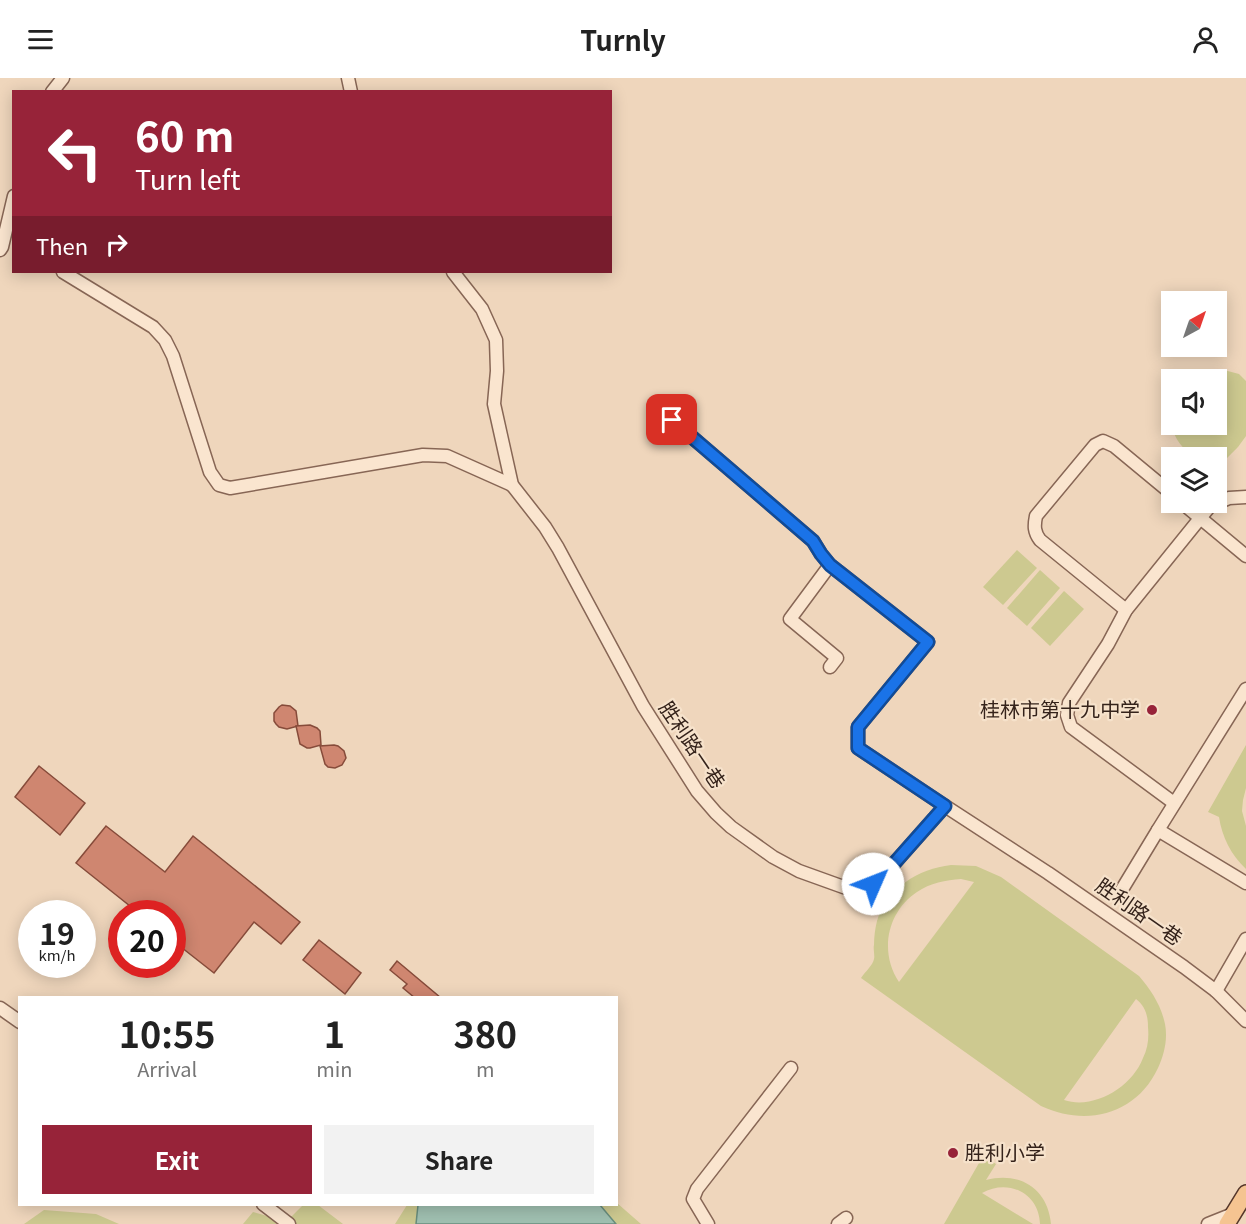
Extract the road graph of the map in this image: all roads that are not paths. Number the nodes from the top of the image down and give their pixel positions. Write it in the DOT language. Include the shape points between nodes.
graph roads {
  1 [pos="63,78"];
  2 [pos="54,90"];
  3 [pos="12,213"];
  4 [pos="9,238"];
  5 [pos="0,250"];
  6 [pos="65,273"];
  7 [pos="454,273"];
  8 [pos="672,420"];
  9 [pos="512,485"];
  10 [pos="1161,485"];
  11 [pos="1246,497"];
  12 [pos="1194,513"];
  13 [pos="1200,518"];
  14 [pos="1246,556"];
  15 [pos="830,565"];
  16 [pos="1126,610"];
  17 [pos="830,667"];
  18 [pos="1246,689"];
  19 [pos="1174,803"];
  20 [pos="945,806"];
  21 [pos="1158,830"];
  22 [pos="1246,883"];
  23 [pos="1118,896"];
  24 [pos="1246,939"];
  25 [pos="1216,990"];
  26 [pos="0,1008"];
  27 [pos="18,1021"];
  28 [pos="1246,1021"];
  29 [pos="791,1068"];
  30 [pos="1246,1193"];
  31 [pos="266,1206"];
  32 [pos="1230,1219"];
  33 [pos="289,1224"];
  34 [pos="708,1224"];
  35 [pos="1208,1224"];
  1 -- 2 [label="street"];
  3 -- 4 [label="street"];
  4 -- 5 [label="street"];
  6 -- 9 [label="street" via="153,327 165,340 210,472 219,485 230,488 423,455 447,456"];
  7 -- 9 [label="street, 胜利路一巷" via="482,309 496,340 494,404"];
  8 -- 15 [label="street" via="813,541"];
  9 -- 20 [label="street, 胜利路一巷" via="558,548 643,706 697,791 731,827 799,871 849,889 863,888 883,876"];
  10 -- 16 [label="street" via="1103,441 1095,445 1036,516 1035,534 1040,540"];
  11 -- 13 [label="street" via="1229,498 1210,506"];
  12 -- 13 [label="street"];
  13 -- 14 [label="street"];
  13 -- 16 [label="street"];
  15 -- 17 [label="street" via="790,619 837,658"];
  15 -- 20 [label="street" via="928,642 858,727 858,748"];
  16 -- 19 [label="street" via="1069,703 1067,715 1071,728"];
  18 -- 19 [label="street"];
  19 -- 21 [label="street"];
  20 -- 25 [label="street, 胜利路一巷"];
  21 -- 22 [label="street"];
  21 -- 23 [label="street"];
  24 -- 25 [label="street"];
  25 -- 28 [label="street, 胜利路一巷"];
  26 -- 27 [label="street"];
  29 -- 34 [label="street" via="697,1189 693,1199"];
  30 -- 32 [label="main road"];
  31 -- 33 [label="street"];
  32 -- 35 [label="street"];
}
